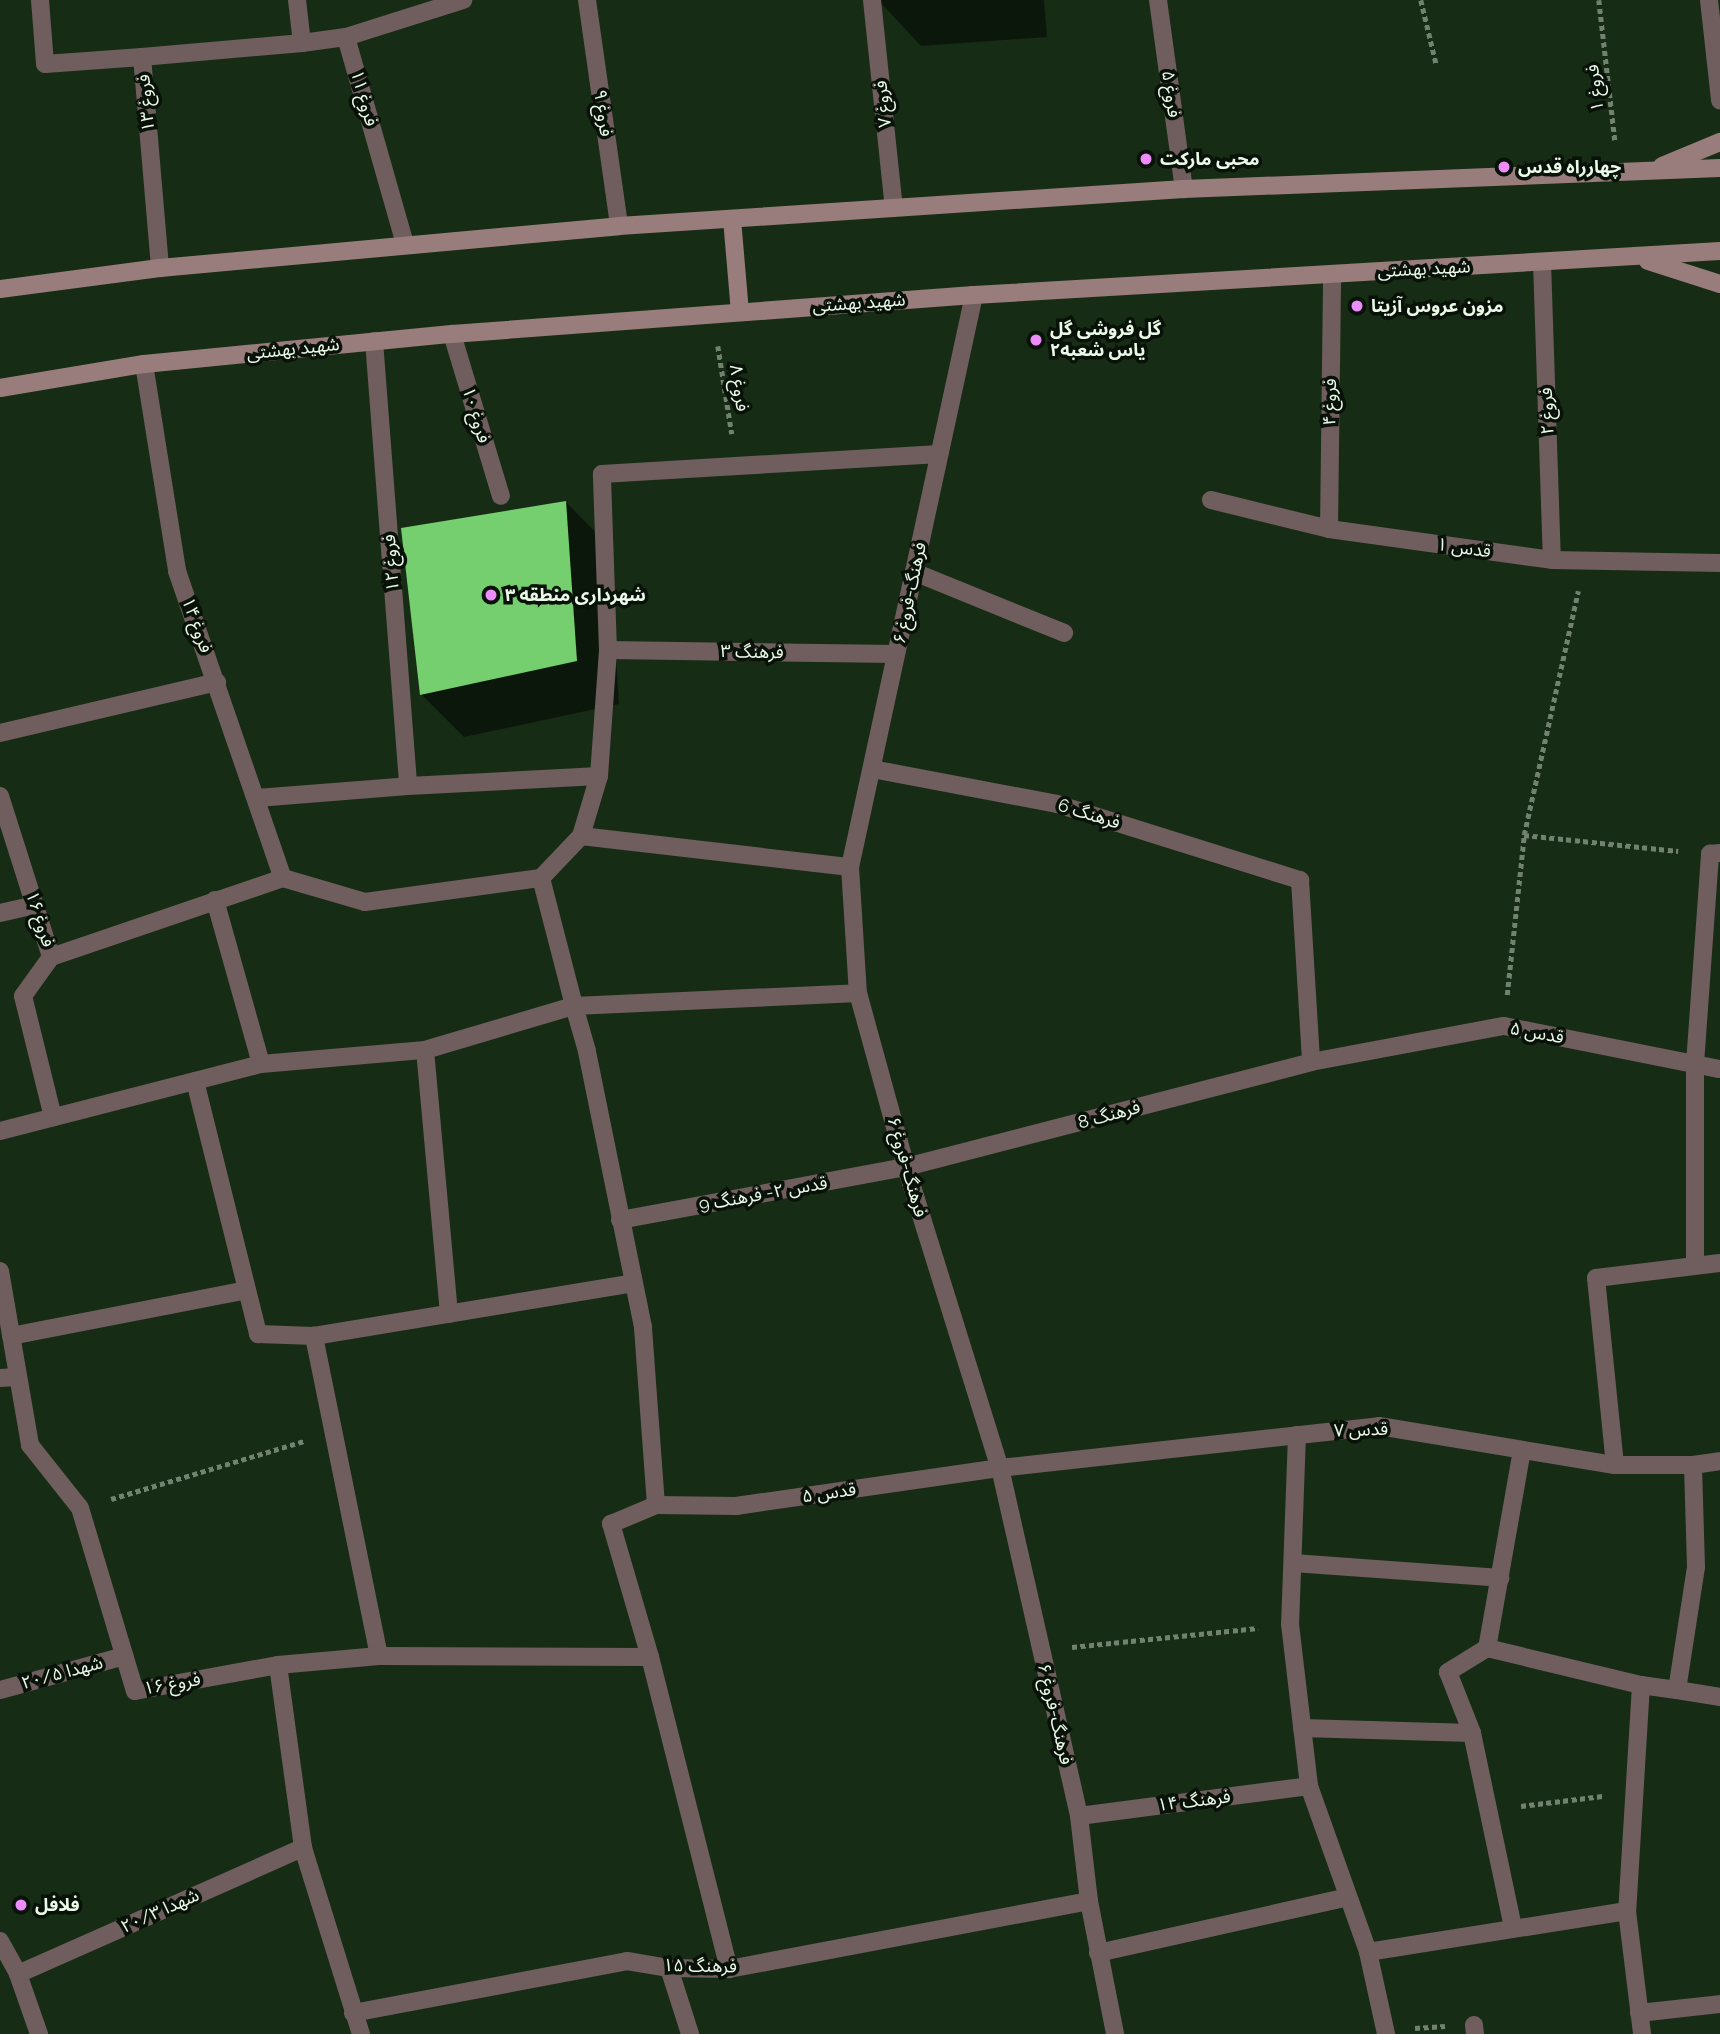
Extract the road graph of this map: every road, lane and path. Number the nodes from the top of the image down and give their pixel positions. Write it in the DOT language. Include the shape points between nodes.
graph roads {
  1 [pos="40,0"];
  2 [pos="297,0"];
  3 [pos="463,0"];
  4 [pos="587,0"];
  5 [pos="872,0"];
  6 [pos="1158,0"];
  7 [pos="1421,0"];
  8 [pos="1599,0"];
  9 [pos="1709,0"];
  10 [pos="346,37"];
  11 [pos="302,43"];
  12 [pos="142,57"];
  13 [pos="1437,63"];
  14 [pos="1720,100"];
  15 [pos="1720,142"];
  16 [pos="1720,168"];
  17 [pos="1649,171"];
  18 [pos="1619,172"];
  19 [pos="1184,189"];
  20 [pos="894,208"];
  21 [pos="732,219"];
  22 [pos="619,226"];
  23 [pos="405,244"];
  24 [pos="1720,251"];
  25 [pos="1631,256"];
  26 [pos="1542,262"];
  27 [pos="160,268"];
  28 [pos="1332,275"];
  29 [pos="1720,284"];
  30 [pos="0,289"];
  31 [pos="974,295"];
  32 [pos="740,312"];
  33 [pos="713,314"];
  34 [pos="452,334"];
  35 [pos="374,341"];
  36 [pos="144,364"];
  37 [pos="0,388"];
  38 [pos="939,454"];
  39 [pos="737,466"];
  40 [pos="501,496"];
  41 [pos="1211,500"];
  42 [pos="1329,529"];
  43 [pos="1552,560"];
  44 [pos="1584,562"];
  45 [pos="1720,563"];
  46 [pos="914,572"];
  47 [pos="1064,633"];
  48 [pos="608,650"];
  49 [pos="897,654"];
  50 [pos="217,681"];
  51 [pos="0,733"];
  52 [pos="872,769"];
  53 [pos="600,776"];
  54 [pos="408,786"];
  55 [pos="0,796"];
  56 [pos="257,798"];
  57 [pos="1524,835"];
  58 [pos="581,836"];
  59 [pos="1715,853"];
  60 [pos="850,867"];
  61 [pos="283,878"];
  62 [pos="541,878"];
  63 [pos="215,900"];
  64 [pos="35,905"];
  65 [pos="0,913"];
  66 [pos="51,957"];
  67 [pos="858,993"];
  68 [pos="574,1006"];
  69 [pos="1504,1026"];
  70 [pos="425,1050"];
  71 [pos="1311,1062"];
  72 [pos="261,1064"];
  73 [pos="1695,1064"];
  74 [pos="1720,1069"];
  75 [pos="195,1081"];
  76 [pos="53,1118"];
  77 [pos="0,1131"];
  78 [pos="906,1167"];
  79 [pos="620,1220"];
  80 [pos="1720,1263"];
  81 [pos="1695,1264"];
  82 [pos="0,1271"];
  83 [pos="634,1283"];
  84 [pos="247,1290"];
  85 [pos="449,1314"];
  86 [pos="11,1336"];
  87 [pos="314,1336"];
  88 [pos="9,1377"];
  89 [pos="333,1432"];
  90 [pos="1297,1435"];
  91 [pos="1522,1450"];
  92 [pos="1720,1461"];
  93 [pos="1615,1465"];
  94 [pos="1693,1465"];
  95 [pos="1000,1468"];
  96 [pos="656,1505"];
  97 [pos="80,1508"];
  98 [pos="1293,1563"];
  99 [pos="1500,1578"];
  100 [pos="1290,1624"];
  101 [pos="1487,1648"];
  102 [pos="1040,1651"];
  103 [pos="124,1656"];
  104 [pos="379,1656"];
  105 [pos="650,1657"];
  106 [pos="278,1665"];
  107 [pos="1641,1685"];
  108 [pos="0,1690"];
  109 [pos="1677,1690"];
  110 [pos="1720,1697"];
  111 [pos="1302,1728"];
  112 [pos="1472,1733"];
  113 [pos="1309,1786"];
  114 [pos="1634,1793"];
  115 [pos="1489,1810"];
  116 [pos="1079,1816"];
  117 [pos="303,1848"];
  118 [pos="1348,1896"];
  119 [pos="1089,1901"];
  120 [pos="1626,1911"];
  121 [pos="1514,1928"];
  122 [pos="0,1941"];
  123 [pos="1368,1952"];
  124 [pos="1098,1953"];
  125 [pos="669,1968"];
  126 [pos="729,1969"];
  127 [pos="18,1974"];
  128 [pos="1720,2004"];
  129 [pos="353,2013"];
  130 [pos="1639,2013"];
  131 [pos="1474,2030"];
  132 [pos="1385,2032"];
  133 [pos="38,2034"];
  134 [pos="361,2034"];
  135 [pos="690,2034"];
  136 [pos="1115,2034"];
  137 [pos="1642,2034"];
  1 -- 12 [label="street, فروغ ۱۳" via="45,64"];
  2 -- 11 [label="street"];
  3 -- 10 [label="street"];
  4 -- 22 [label="street, فروغ ۹"];
  5 -- 20 [label="street, فروغ ۷"];
  6 -- 19 [label="street, فروغ ۵"];
  7 -- 13 [label="path"];
  8 -- 18 [label="path, فروغ ۱"];
  9 -- 14 [label="street"];
  10 -- 11 [label="street"];
  10 -- 23 [label="street, فروغ ۱۱"];
  11 -- 12 [label="street"];
  12 -- 27 [label="street, فروغ ۱۳"];
  15 -- 17 [label="main road"];
  16 -- 17 [label="main road"];
  17 -- 18 [label="main road"];
  18 -- 19 [label="main road"];
  19 -- 20 [label="main road"];
  20 -- 21 [label="main road"];
  21 -- 22 [label="main road"];
  21 -- 32 [label="main road"];
  22 -- 23 [label="main road"];
  23 -- 27 [label="main road"];
  24 -- 25 [label="main road, شهید بهشتی"];
  25 -- 26 [label="main road, شهید بهشتی"];
  25 -- 29 [label="main road"];
  26 -- 28 [label="main road, شهید بهشتی"];
  26 -- 43 [label="street, فروغ ۲"];
  27 -- 30 [label="main road"];
  28 -- 31 [label="main road, شهید بهشتی"];
  28 -- 42 [label="street, فروغ ۴"];
  31 -- 32 [label="main road, شهید بهشتی"];
  31 -- 38 [label="street, فرهنگ-فروغ ۶"];
  32 -- 33 [label="main road, شهید بهشتی"];
  33 -- 34 [label="main road, شهید بهشتی"];
  33 -- 39 [label="path, فروغ ۸"];
  34 -- 35 [label="main road, شهید بهشتی"];
  34 -- 40 [label="street, فروغ ۱۰"];
  35 -- 36 [label="main road, شهید بهشتی"];
  35 -- 54 [label="street, فروغ ۱۲"];
  36 -- 37 [label="main road, شهید بهشتی"];
  36 -- 50 [label="street, فروغ ۱۴" via="177,571"];
  38 -- 39 [label="street"];
  38 -- 46 [label="street, فرهنگ-فروغ ۶"];
  39 -- 48 [label="street" via="601,474"];
  41 -- 42 [label="street, قدس ۱"];
  42 -- 43 [label="street, قدس ۱"];
  43 -- 44 [label="street, قدس ۱"];
  44 -- 45 [label="street, قدس ۱"];
  44 -- 57 [label="path"];
  46 -- 47 [label="street"];
  46 -- 49 [label="street, فرهنگ-فروغ ۶"];
  48 -- 49 [label="street, فرهنگ ۳"];
  48 -- 53 [label="street"];
  49 -- 52 [label="street, فرهنگ-فروغ ۶"];
  50 -- 51 [label="street"];
  50 -- 56 [label="street, فروغ ۱۴"];
  52 -- 60 [label="street, فرهنگ-فروغ ۶"];
  52 -- 71 [label="street, فرهنگ 6" via="1057,804 1300,880"];
  53 -- 54 [label="street"];
  53 -- 58 [label="street"];
  54 -- 56 [label="street"];
  55 -- 64 [label="street, فروغ ۱۶"];
  56 -- 61 [label="street, فروغ ۱۴"];
  57 -- 59 [label="path"];
  57 -- 69 [label="path"];
  58 -- 60 [label="street"];
  58 -- 62 [label="street"];
  59 -- 73 [label="street"];
  60 -- 67 [label="street, فرهنگ-فروغ ۶"];
  61 -- 62 [label="street" via="365,902"];
  61 -- 63 [label="street"];
  62 -- 68 [label="street"];
  63 -- 66 [label="street"];
  63 -- 72 [label="street"];
  64 -- 65 [label="street"];
  64 -- 66 [label="street, فروغ ۱۶"];
  66 -- 76 [label="street, فروغ ۱۶" via="23,996"];
  67 -- 68 [label="street"];
  67 -- 78 [label="street, فرهنگ-فروغ ۶"];
  68 -- 70 [label="street"];
  68 -- 79 [label="street"];
  69 -- 71 [label="street, قدس ۵"];
  69 -- 73 [label="street, قدس ۵"];
  70 -- 72 [label="street"];
  70 -- 85 [label="street"];
  71 -- 78 [label="street, فرهنگ 8"];
  72 -- 75 [label="street"];
  73 -- 74 [label="street, قدس ۵"];
  73 -- 81 [label="street"];
  75 -- 76 [label="street"];
  75 -- 84 [label="street"];
  76 -- 77 [label="street"];
  78 -- 79 [label="street, قدس ۲- فرهنگ 9"];
  78 -- 95 [label="street, فرهنگ-فروغ ۶"];
  79 -- 83 [label="street"];
  80 -- 81 [label="street"];
  81 -- 93 [label="street" via="1596,1278"];
  82 -- 86 [label="street, فروغ ۱۶"];
  83 -- 85 [label="street"];
  83 -- 96 [label="street" via="643,1327"];
  84 -- 86 [label="street"];
  84 -- 87 [label="street" via="258,1334"];
  85 -- 87 [label="street"];
  86 -- 88 [label="street, فروغ ۱۶"];
  87 -- 89 [label="street"];
  88 -- 97 [label="street, فروغ ۱۶" via="30,1446"];
  89 -- 97 [label="path"];
  89 -- 104 [label="street"];
  90 -- 91 [label="street, قدس ۷" via="1379,1426"];
  90 -- 95 [label="street, قدس ۷"];
  90 -- 98 [label="street"];
  91 -- 93 [label="street, قدس ۷"];
  91 -- 99 [label="street"];
  92 -- 94 [label="street, قدس ۷"];
  93 -- 94 [label="street, قدس ۷"];
  94 -- 109 [label="street" via="1696,1567"];
  95 -- 96 [label="street, قدس ۵" via="737,1506"];
  95 -- 102 [label="street, فرهنگ-فروغ ۶"];
  96 -- 105 [label="street" via="611,1524"];
  97 -- 103 [label="street, فروغ ۱۶"];
  98 -- 99 [label="street"];
  98 -- 100 [label="street"];
  99 -- 101 [label="street"];
  100 -- 102 [label="path"];
  100 -- 111 [label="street"];
  101 -- 107 [label="street"];
  101 -- 112 [label="street" via="1448,1672"];
  102 -- 116 [label="street, فرهنگ-فروغ ۶"];
  103 -- 106 [label="street, فروغ ۱۶" via="135,1691"];
  103 -- 108 [label="street, شهدا ۲۰/۵"];
  104 -- 105 [label="street"];
  104 -- 106 [label="street"];
  105 -- 126 [label="street"];
  106 -- 117 [label="street"];
  107 -- 109 [label="street"];
  107 -- 114 [label="street"];
  109 -- 110 [label="street"];
  111 -- 112 [label="street"];
  111 -- 113 [label="street"];
  112 -- 115 [label="street"];
  113 -- 116 [label="street, فرهنگ ۱۴"];
  113 -- 118 [label="street"];
  114 -- 115 [label="path"];
  114 -- 120 [label="street"];
  115 -- 121 [label="street"];
  116 -- 119 [label="street, فرهنگ-فروغ ۶"];
  117 -- 127 [label="street, شهدا ۲۰/۳"];
  117 -- 129 [label="street"];
  118 -- 123 [label="street"];
  118 -- 124 [label="street"];
  119 -- 124 [label="street, فرهنگ-فروغ ۶"];
  119 -- 126 [label="street, فرهنگ ۱۵"];
  120 -- 121 [label="street"];
  120 -- 130 [label="street"];
  121 -- 123 [label="street"];
  122 -- 127 [label="street"];
  123 -- 132 [label="street"];
  124 -- 136 [label="street, فرهنگ-فروغ ۶"];
  125 -- 126 [label="street, فرهنگ ۱۵"];
  125 -- 129 [label="street, فرهنگ ۱۵" via="627,1961"];
  125 -- 135 [label="street"];
  127 -- 133 [label="street"];
  128 -- 130 [label="street"];
  129 -- 134 [label="street"];
  130 -- 137 [label="street"];
  131 -- 132 [label="path"];
}
